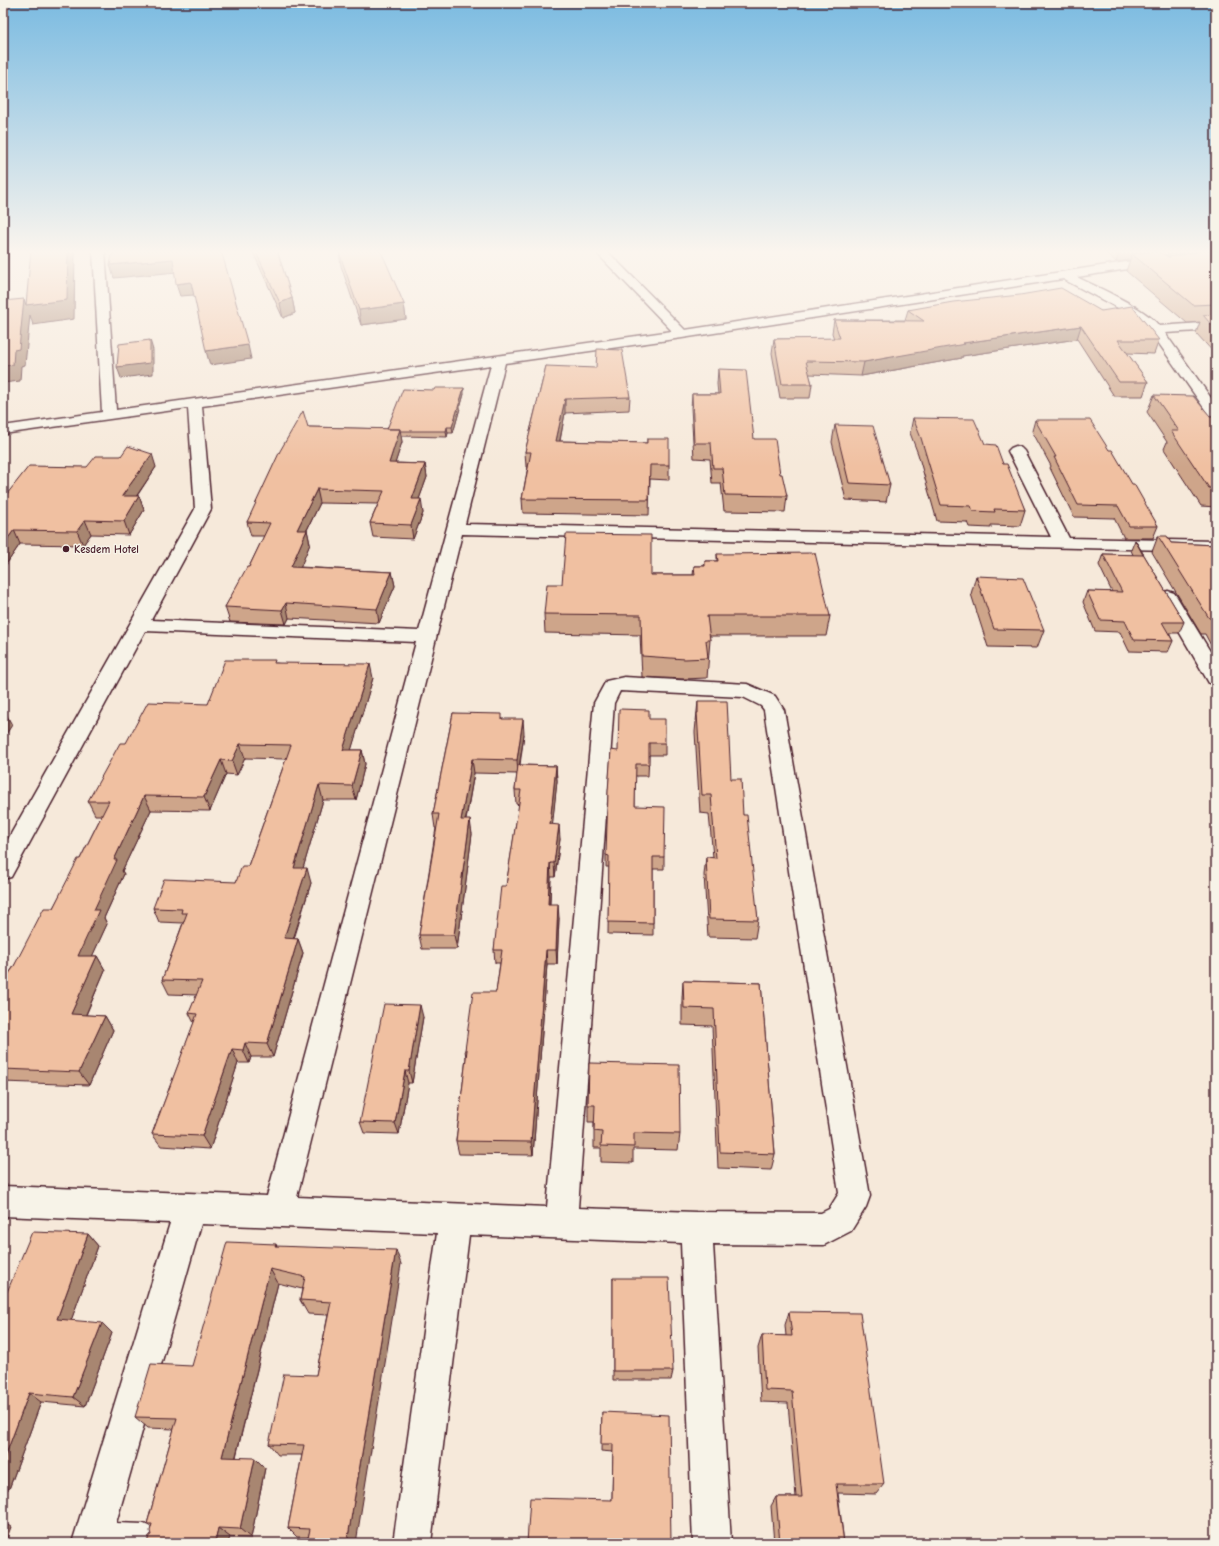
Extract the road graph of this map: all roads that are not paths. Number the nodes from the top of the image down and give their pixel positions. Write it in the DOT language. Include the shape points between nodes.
graph roads {
  1 [pos="103,322"];
  2 [pos="670,322"];
  3 [pos="760,322"];
  4 [pos="1150,322"];
  5 [pos="1216,326"];
  6 [pos="1156,330"];
  7 [pos="682,334"];
  8 [pos="499,360"];
  9 [pos="195,403"];
  10 [pos="109,415"];
  11 [pos="1216,415"];
  12 [pos="3,430"];
  13 [pos="1016,451"];
  14 [pos="455,529"];
  15 [pos="1063,543"];
  16 [pos="1138,545"];
  17 [pos="1216,546"];
  18 [pos="1150,565"];
  19 [pos="1161,585"];
  20 [pos="139,625"];
  21 [pos="427,637"];
  22 [pos="1216,678"];
  23 [pos="3,870"];
  24 [pos="3,1201"];
  25 [pos="190,1208"];
  26 [pos="278,1211"];
  27 [pos="455,1218"];
  28 [pos="560,1222"];
  29 [pos="696,1228"];
  30 [pos="91,1542"];
  31 [pos="144,1543"];
  32 [pos="412,1543"];
  33 [pos="712,1543"];
  1 -- 10 [label="street"];
  2 -- 7 [label="street"];
  3 -- 7 [label="street"];
  4 -- 6 [label="street"];
  5 -- 6 [label="street"];
  6 -- 11 [label="street"];
  7 -- 8 [label="street"];
  8 -- 9 [label="street"];
  8 -- 14 [label="street"];
  9 -- 10 [label="street"];
  9 -- 20 [label="street" via="203,509"];
  10 -- 12 [label="street"];
  13 -- 15 [label="street"];
  14 -- 15 [label="street"];
  14 -- 21 [label="street"];
  15 -- 16 [label="street"];
  16 -- 17 [label="street"];
  16 -- 18 [label="street"];
  19 -- 22 [label="street"];
  20 -- 21 [label="street"];
  20 -- 23 [label="street"];
  21 -- 26 [label="street"];
  24 -- 25 [label="street"];
  25 -- 26 [label="street"];
  25 -- 30 [label="street"];
  26 -- 27 [label="street"];
  27 -- 28 [label="street"];
  27 -- 32 [label="street"];
  28 -- 29 [label="street"];
  28 -- 29 [label="street" via="604,703 613,686 624,684 747,691 768,701 774,710 855,1196 840,1220 824,1229"];
  29 -- 33 [label="street"];
  30 -- 31 [label="street"];
}
